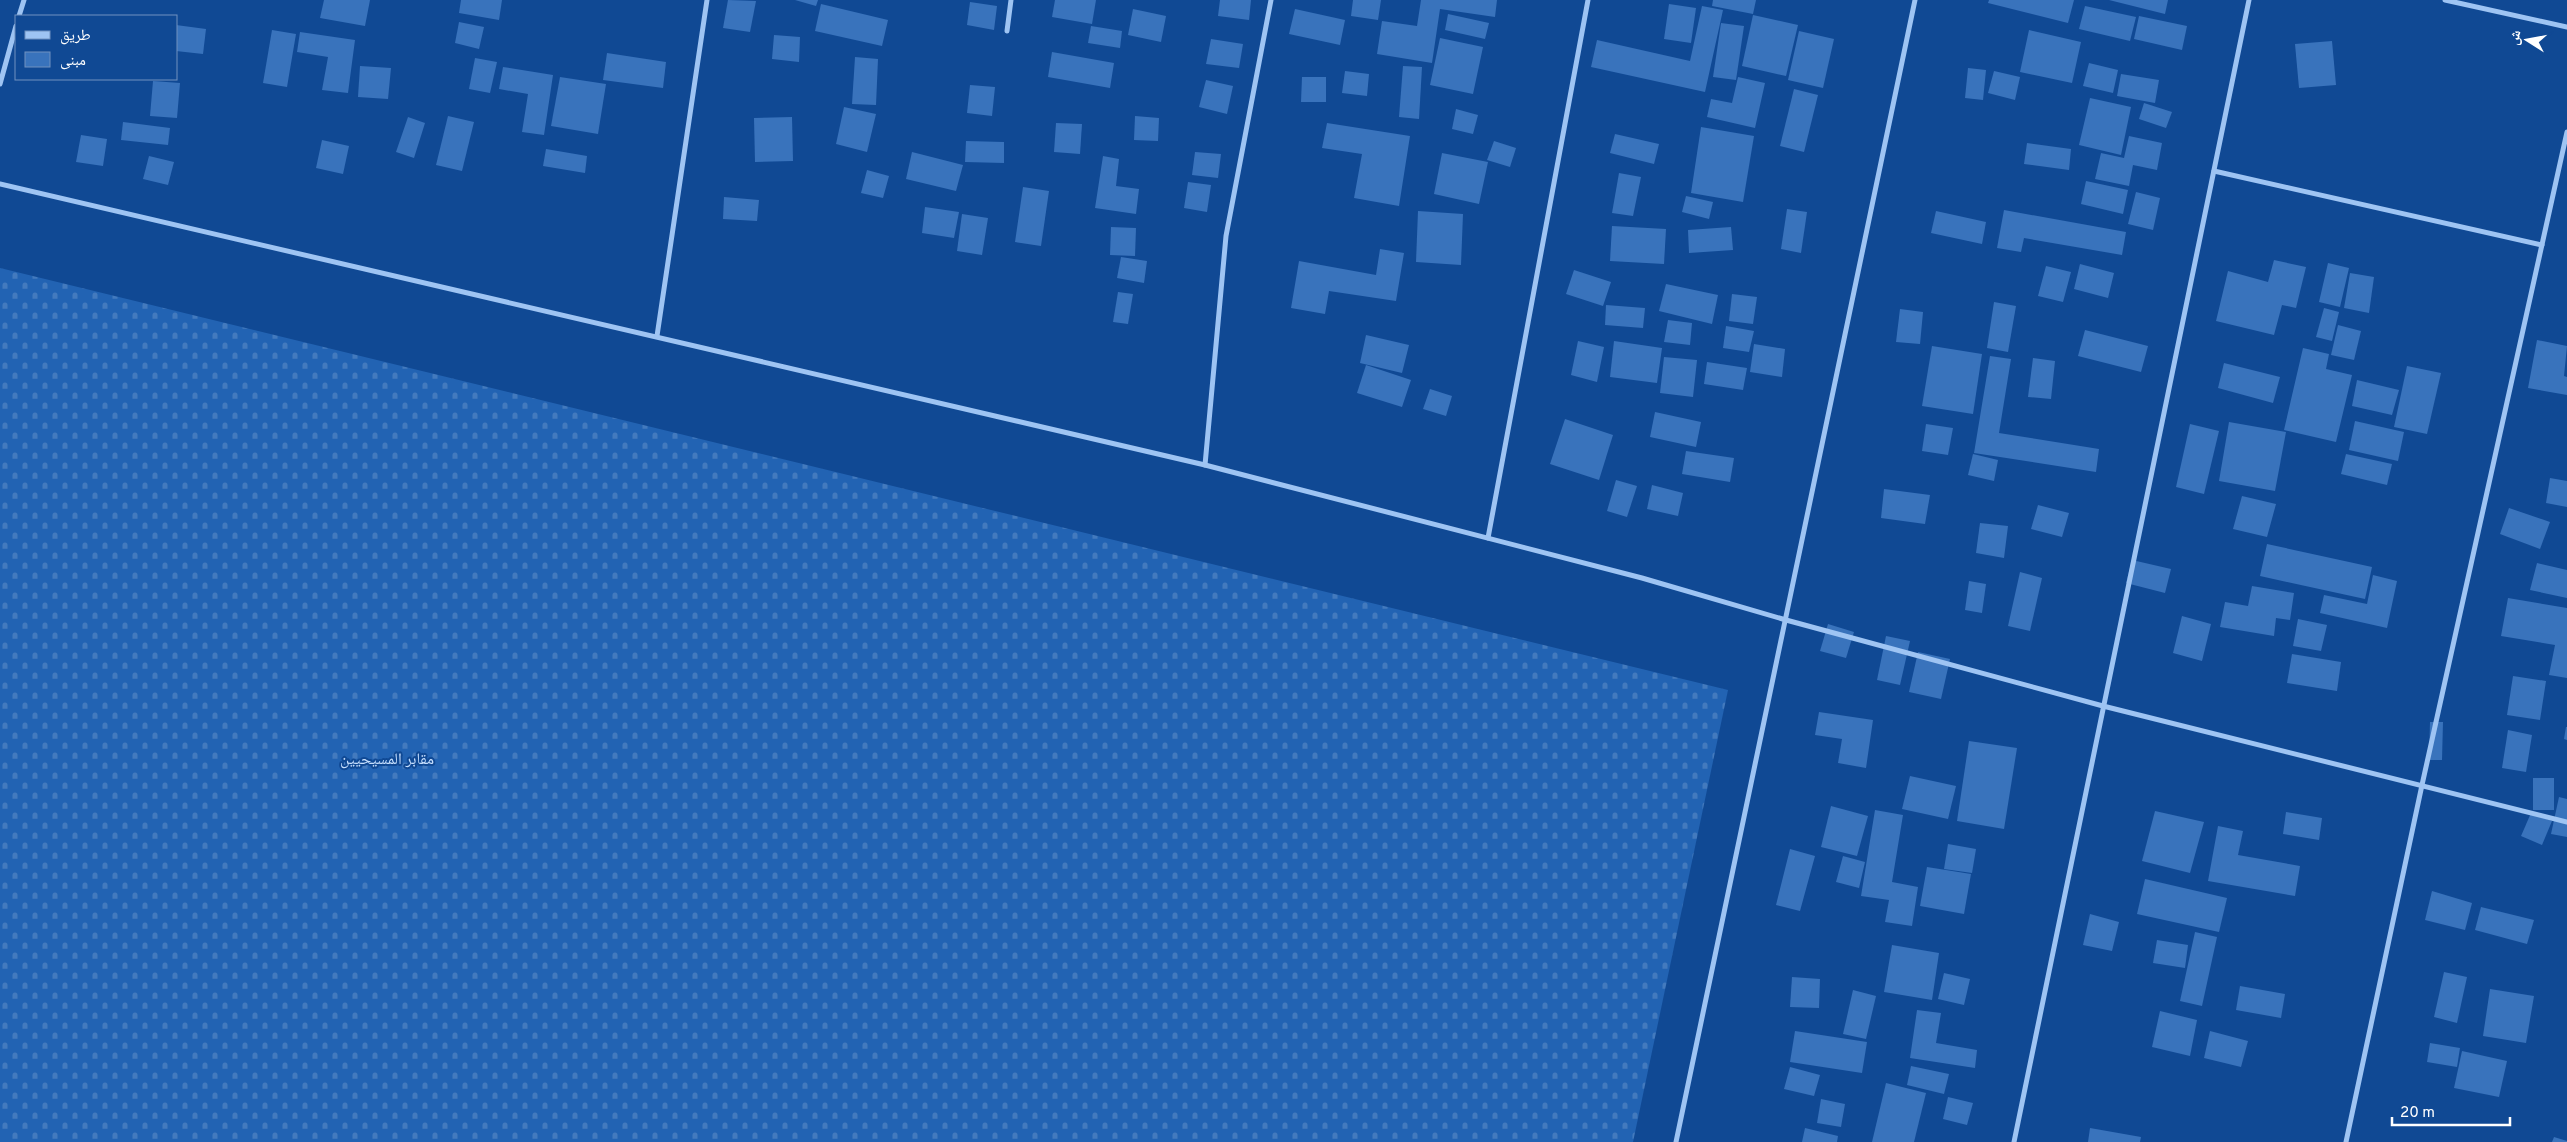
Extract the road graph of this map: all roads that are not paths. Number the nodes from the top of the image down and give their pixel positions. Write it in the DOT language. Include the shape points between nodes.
graph roads {
  1 [pos="24,0"];
  2 [pos="707,0"];
  3 [pos="1012,0"];
  4 [pos="1271,0"];
  5 [pos="1588,0"];
  6 [pos="1915,0"];
  7 [pos="2249,0"];
  8 [pos="2445,0"];
  9 [pos="19,15"];
  10 [pos="2567,28"];
  11 [pos="15,30"];
  12 [pos="1007,31"];
  13 [pos="0,84"];
  14 [pos="2567,132"];
  15 [pos="2214,171"];
  16 [pos="0,184"];
  17 [pos="2542,246"];
  18 [pos="657,336"];
  19 [pos="1205,466"];
  20 [pos="1488,538"];
  21 [pos="1786,620"];
  22 [pos="2103,706"];
  23 [pos="2422,785"];
  24 [pos="2567,822"];
  25 [pos="1676,1142"];
  26 [pos="2014,1142"];
  27 [pos="2346,1142"];
  1 -- 9 [label="street"];
  2 -- 18 [label="street"];
  3 -- 12 [label="street"];
  4 -- 19 [label="street" via="1226,236"];
  5 -- 20 [label="street"];
  6 -- 21 [label="street"];
  7 -- 15 [label="street"];
  8 -- 10 [label="street"];
  11 -- 13 [label="street"];
  14 -- 17 [label="street"];
  15 -- 17 [label="street"];
  15 -- 22 [label="street"];
  16 -- 18 [label="street"];
  17 -- 23 [label="street"];
  18 -- 19 [label="street"];
  19 -- 20 [label="street"];
  20 -- 21 [label="street"];
  21 -- 22 [label="street"];
  21 -- 25 [label="street"];
  22 -- 23 [label="street"];
  22 -- 26 [label="street"];
  23 -- 24 [label="street"];
  23 -- 27 [label="street"];
}
